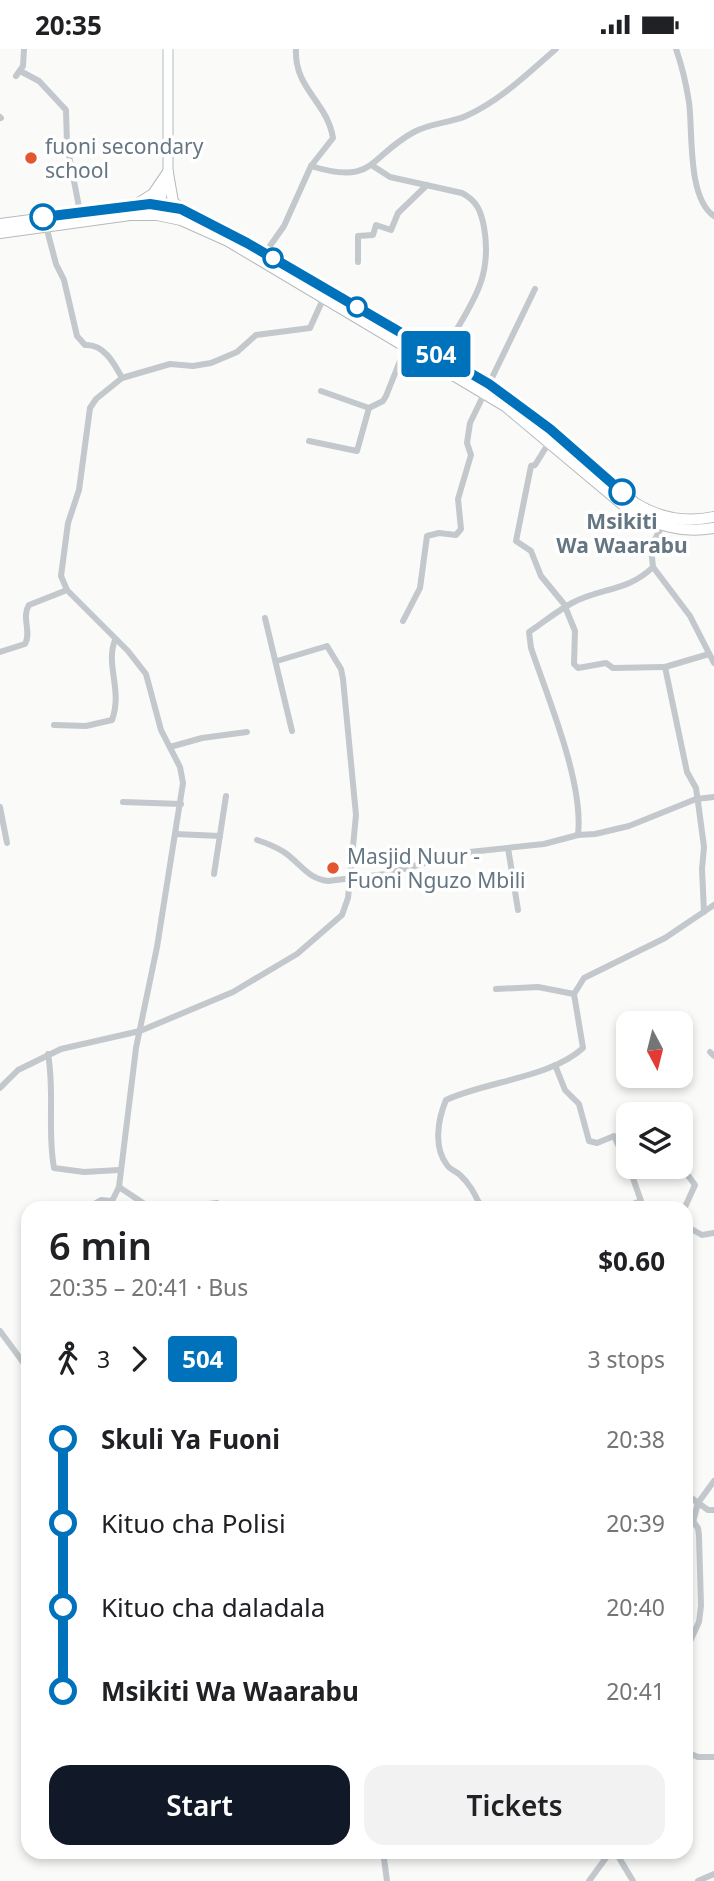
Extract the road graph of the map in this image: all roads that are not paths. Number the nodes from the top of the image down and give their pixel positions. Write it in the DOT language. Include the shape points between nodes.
graph roads {
  1 [pos="24,49"];
  2 [pos="168,49"];
  3 [pos="296,49"];
  4 [pos="556,49"];
  5 [pos="676,49"];
  6 [pos="311,166"];
  7 [pos="373,166"];
  8 [pos="168,172"];
  9 [pos="426,185"];
  10 [pos="160,204"];
  11 [pos="129,206"];
  12 [pos="181,209"];
  13 [pos="80,212"];
  14 [pos="158,215"];
  15 [pos="714,215"];
  16 [pos="0,224"];
  17 [pos="46,226"];
  18 [pos="0,233"];
  19 [pos="265,253"];
  20 [pos="358,262"];
  21 [pos="536,289"];
  22 [pos="324,297"];
  23 [pos="406,346"];
  24 [pos="441,357"];
  25 [pos="122,378"];
  26 [pos="487,389"];
  27 [pos="321,391"];
  28 [pos="369,408"];
  29 [pos="309,441"];
  30 [pos="550,441"];
  31 [pos="714,517"];
  32 [pos="662,526"];
  33 [pos="714,528"];
  34 [pos="653,567"];
  35 [pos="67,590"];
  36 [pos="566,607"];
  37 [pos="265,618"];
  38 [pos="403,621"];
  39 [pos="115,640"];
  40 [pos="0,652"];
  41 [pos="709,654"];
  42 [pos="277,661"];
  43 [pos="714,663"];
  44 [pos="666,667"];
  45 [pos="54,725"];
  46 [pos="292,731"];
  47 [pos="247,732"];
  48 [pos="170,747"];
  49 [pos="226,796"];
  50 [pos="714,797"];
  51 [pos="696,799"];
  52 [pos="123,802"];
  53 [pos="181,804"];
  54 [pos="0,807"];
  55 [pos="174,834"];
  56 [pos="578,835"];
  57 [pos="220,836"];
  58 [pos="257,840"];
  59 [pos="7,842"];
  60 [pos="508,848"];
  61 [pos="214,874"];
  62 [pos="348,878"];
  63 [pos="714,905"];
  64 [pos="518,910"];
  65 [pos="704,912"];
  66 [pos="496,989"];
  67 [pos="573,994"];
  68 [pos="140,1031"];
  69 [pos="48,1054"];
  70 [pos="555,1065"];
  71 [pos="0,1087"];
  72 [pos="616,1139"];
  73 [pos="119,1170"];
  74 [pos="633,1179"];
  75 [pos="691,1179"];
  76 [pos="119,1187"];
  77 [pos="112,1201"];
  78 [pos="140,1201"];
  79 [pos="478,1201"];
  80 [pos="641,1201"];
  81 [pos="688,1201"];
  82 [pos="693,1230"];
  83 [pos="714,1233"];
  84 [pos="0,1331"];
  85 [pos="21,1360"];
  86 [pos="714,1481"];
  87 [pos="693,1499"];
  88 [pos="698,1503"];
  89 [pos="714,1510"];
  90 [pos="693,1522"];
  91 [pos="693,1635"];
  92 [pos="693,1755"];
  93 [pos="714,1756"];
  94 [pos="384,1859"];
  95 [pos="608,1859"];
  96 [pos="617,1859"];
  97 [pos="714,1874"];
  98 [pos="387,1881"];
  99 [pos="589,1881"];
  100 [pos="633,1881"];
  101 [pos="698,1881"];
  1 -- 13 [label="street" via="19,74 39,81 66,110"];
  2 -- 8 [label="street"];
  3 -- 6 [label="street" via="295,69 331,123 333,138"];
  4 -- 7 [label="street" via="515,85 466,116 415,131"];
  5 -- 15 [label="street" via="689,101 694,175 708,212"];
  6 -- 7 [label="street" via="340,175"];
  6 -- 19 [label="street" via="285,226"];
  7 -- 9 [label="street" via="390,177"];
  8 -- 10 [label="street"];
  8 -- 11 [label="main road" via="153,194"];
  8 -- 12 [label="main road" via="173,202"];
  9 -- 20 [label="street" via="398,213 391,230 376,225 373,235 358,236"];
  9 -- 24 [label="street" via="473,198 488,248 485,275"];
  10 -- 11 [label="main road"];
  10 -- 12 [label="main road"];
  10 -- 14 [label="street"];
  11 -- 13 [label="main road"];
  12 -- 19 [label="main road"];
  13 -- 16 [label="main road"];
  14 -- 17 [label="main road"];
  14 -- 22 [label="main road" via="228,241"];
  17 -- 18 [label="main road"];
  17 -- 25 [label="street" via="77,336 85,345 94,344 105,353"];
  19 -- 24 [label="main road"];
  21 -- 26 [label="street"];
  22 -- 23 [label="main road"];
  22 -- 25 [label="street" via="310,328 256,335 237,352 211,363 170,364"];
  23 -- 26 [label="main road"];
  23 -- 28 [label="street" via="383,401"];
  24 -- 26 [label="main road"];
  25 -- 35 [label="street" via="90,408 79,489 70,512 61,566"];
  26 -- 30 [label="main road"];
  26 -- 31 [label="main road" via="550,429 649,512 683,519"];
  26 -- 38 [label="street" via="467,436 471,454 458,499 461,529 456,535 427,536 419,588"];
  27 -- 28 [label="street"];
  28 -- 29 [label="street" via="357,451"];
  30 -- 32 [label="main road" via="628,509"];
  30 -- 36 [label="street" via="531,466 516,541 531,551 541,576"];
  32 -- 33 [label="main road" via="686,531"];
  32 -- 34 [label="street" via="651,547"];
  34 -- 36 [label="street" via="634,582"];
  34 -- 41 [label="street" via="690,616"];
  35 -- 39 [label="street"];
  35 -- 40 [label="street" via="29,605 28,638 24,644"];
  36 -- 44 [label="street" via="575,631 573,664 578,668 606,663 613,669"];
  36 -- 56 [label="street" via="529,632 528,639 564,750"];
  37 -- 42 [label="street"];
  39 -- 45 [label="street" via="111,650 118,704 112,720 86,726"];
  39 -- 48 [label="street" via="146,674"];
  41 -- 43 [label="street"];
  41 -- 44 [label="street"];
  42 -- 46 [label="street"];
  42 -- 62 [label="street" via="327,646 341,669 356,815"];
  44 -- 51 [label="street"];
  47 -- 48 [label="street"];
  48 -- 53 [label="street" via="183,783"];
  49 -- 57 [label="street"];
  50 -- 51 [label="street"];
  51 -- 56 [label="street" via="629,825"];
  51 -- 65 [label="street" via="704,847"];
  52 -- 53 [label="street"];
  53 -- 55 [label="street"];
  54 -- 59 [label="street"];
  55 -- 57 [label="street"];
  55 -- 68 [label="street"];
  56 -- 60 [label="street"];
  57 -- 61 [label="street"];
  58 -- 62 [label="street" via="286,853 320,880"];
  60 -- 62 [label="street" via="460,853 386,874"];
  60 -- 64 [label="street"];
  62 -- 68 [label="street" via="342,915 297,954 233,992"];
  63 -- 65 [label="street"];
  65 -- 67 [label="street" via="665,938 584,978"];
  66 -- 67 [label="street" via="538,987"];
  67 -- 70 [label="street" via="583,1048"];
  68 -- 69 [label="street"];
  68 -- 73 [label="street" via="127,1142"];
  69 -- 71 [label="street" via="18,1070"];
  69 -- 73 [label="street" via="54,1168"];
  70 -- 72 [label="street" via="565,1090 579,1104 589,1141"];
  70 -- 79 [label="street" via="446,1100 438,1139 443,1155"];
  73 -- 76 [label="street"];
  74 -- 80 [label="street"];
  75 -- 81 [label="street" via="695,1185"];
  76 -- 77 [label="street"];
  76 -- 78 [label="street"];
  82 -- 83 [label="street" via="702,1235"];
  84 -- 85 [label="street"];
  86 -- 88 [label="street"];
  87 -- 88 [label="street"];
  88 -- 89 [label="street"];
  88 -- 90 [label="street"];
  90 -- 91 [label="street" via="699,1535 701,1606"];
  92 -- 93 [label="street"];
  94 -- 98 [label="street"];
  95 -- 99 [label="street"];
  96 -- 100 [label="street"];
  97 -- 101 [label="street"];
}
